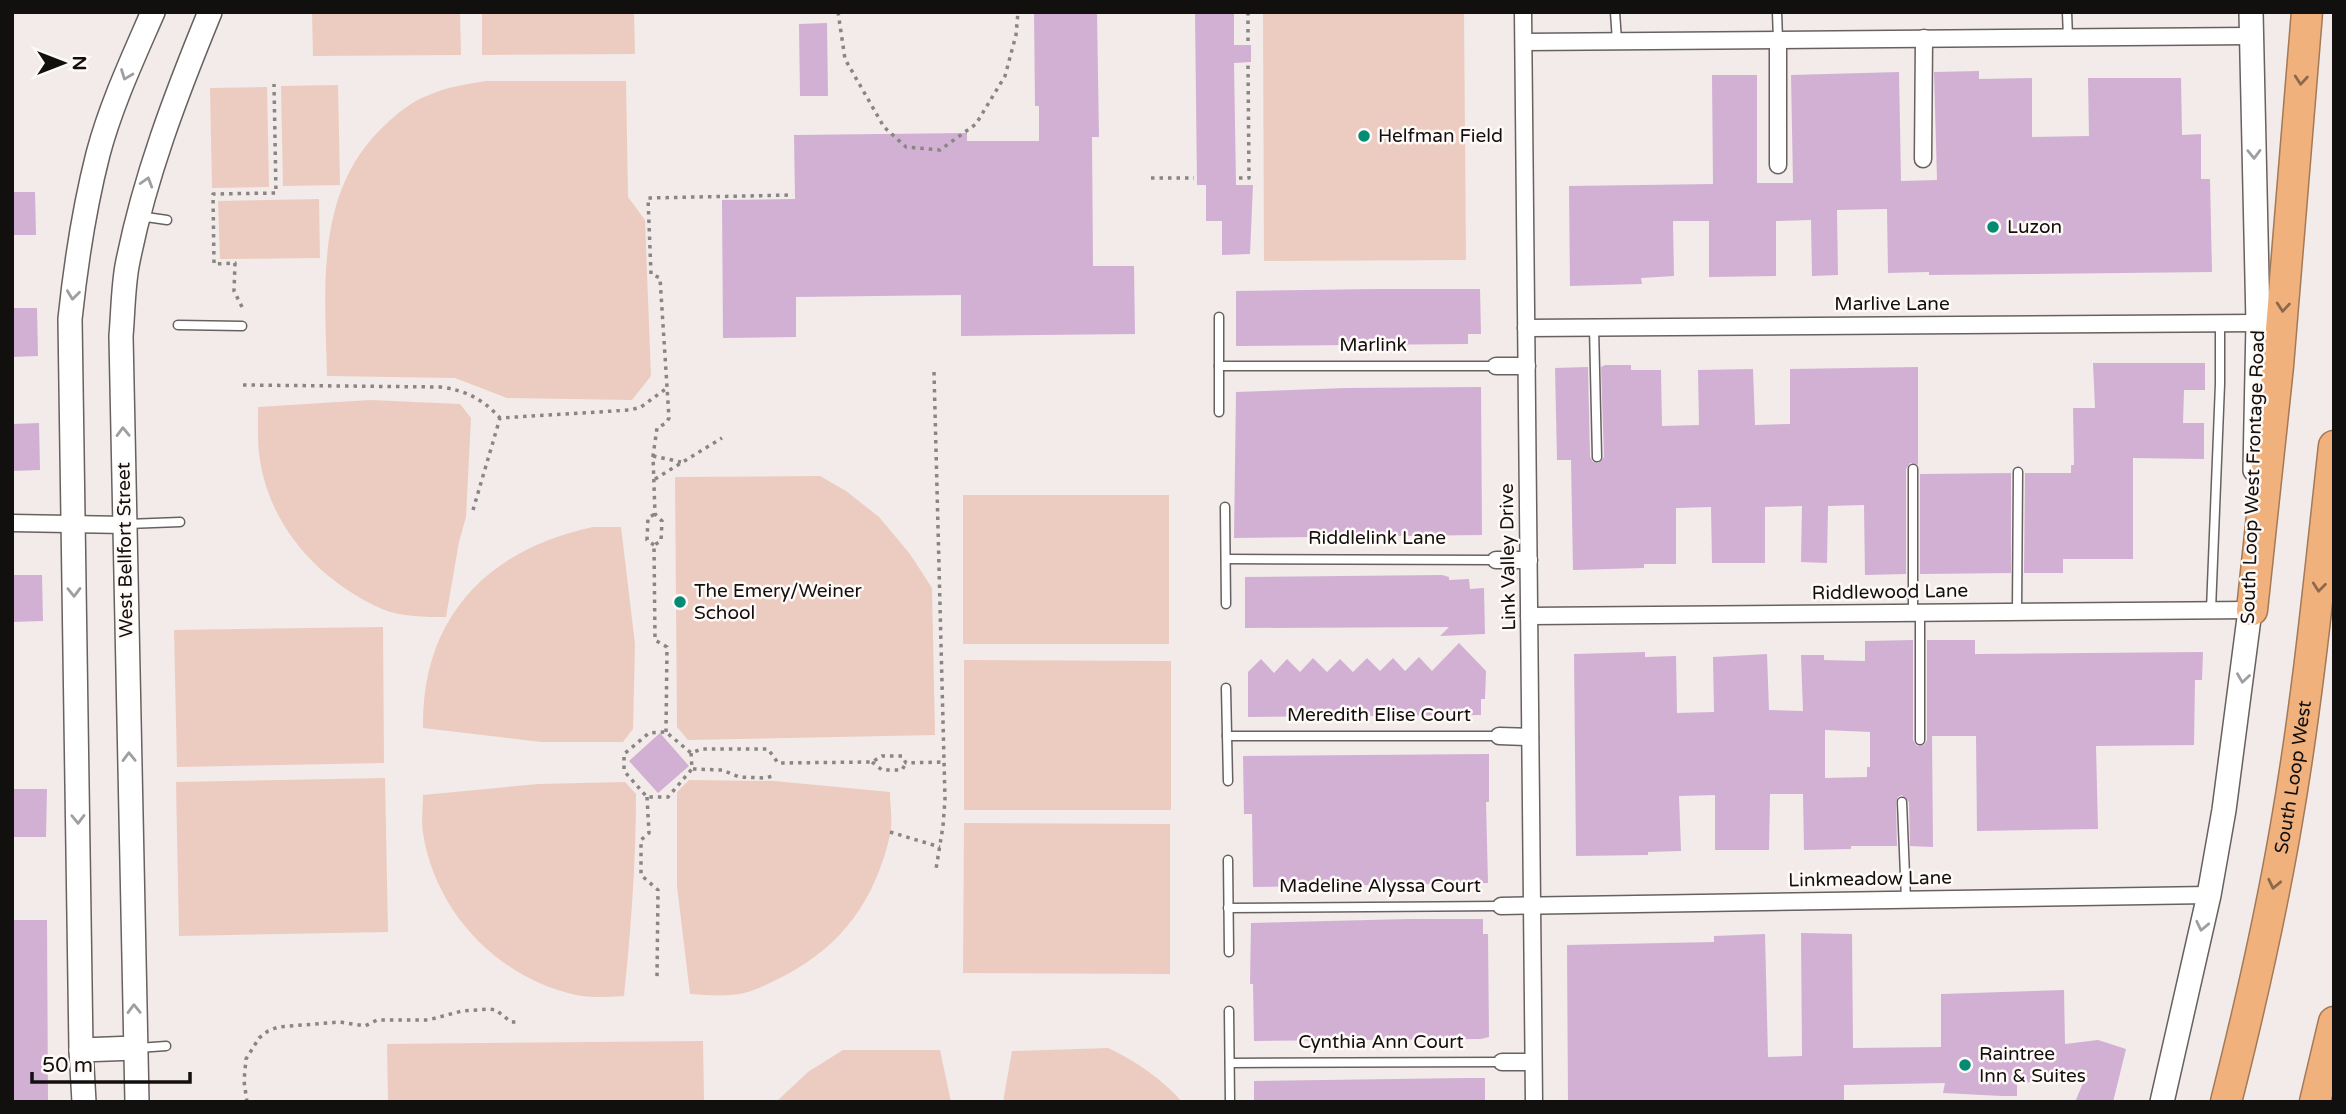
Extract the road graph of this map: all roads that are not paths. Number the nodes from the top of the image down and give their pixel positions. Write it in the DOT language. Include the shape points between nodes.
graph roads {
  1 [pos="153,12"];
  2 [pos="210,12"];
  3 [pos="1523,12"];
  4 [pos="1615,12"];
  5 [pos="1777,12"];
  6 [pos="2067,12"];
  7 [pos="2251,12"];
  8 [pos="2307,12"];
  9 [pos="2251,36"];
  10 [pos="1924,38"];
  11 [pos="2068,38"];
  12 [pos="1778,40"];
  13 [pos="1616,41"];
  14 [pos="1524,42"];
  15 [pos="1923,159"];
  16 [pos="1778,165"];
  17 [pos="139,216"];
  18 [pos="167,220"];
  19 [pos="1219,317"];
  20 [pos="2258,323"];
  21 [pos="2220,324"];
  22 [pos="178,325"];
  23 [pos="242,326"];
  24 [pos="1594,327"];
  25 [pos="1527,328"];
  26 [pos="1219,366"];
  27 [pos="1496,366"];
  28 [pos="1527,366"];
  29 [pos="1219,412"];
  30 [pos="2334,446"];
  31 [pos="1597,457"];
  32 [pos="1913,469"];
  33 [pos="2018,472"];
  34 [pos="1225,507"];
  35 [pos="180,522"];
  36 [pos="12,523"];
  37 [pos="73,523"];
  38 [pos="125,524"];
  39 [pos="1226,559"];
  40 [pos="1496,560"];
  41 [pos="1529,560"];
  42 [pos="1226,604"];
  43 [pos="2211,610"];
  44 [pos="2252,610"];
  45 [pos="2017,612"];
  46 [pos="1916,613"];
  47 [pos="1529,617"];
  48 [pos="1226,688"];
  49 [pos="1227,736"];
  50 [pos="1499,736"];
  51 [pos="1530,737"];
  52 [pos="1920,740"];
  53 [pos="1227,781"];
  54 [pos="1902,802"];
  55 [pos="1228,860"];
  56 [pos="2209,895"];
  57 [pos="1906,900"];
  58 [pos="1532,905"];
  59 [pos="1501,906"];
  60 [pos="1228,908"];
  61 [pos="1228,952"];
  62 [pos="1229,1012"];
  63 [pos="2334,1022"];
  64 [pos="166,1046"];
  65 [pos="135,1048"];
  66 [pos="81,1050"];
  67 [pos="1502,1062"];
  68 [pos="1533,1062"];
  69 [pos="1230,1063"];
  70 [pos="84,1102"];
  71 [pos="137,1102"];
  72 [pos="1230,1102"];
  73 [pos="1534,1102"];
  74 [pos="2162,1102"];
  75 [pos="2226,1102"];
  76 [pos="2315,1102"];
  1 -- 37 [label="main road, one-way" via="99,151 80,234 70,319"];
  17 -- 2 [label="main road, West Bellfort Street, one-way" via="177,93"];
  3 -- 14 [label="street, Link Valley Drive"];
  4 -- 13 [label="lane"];
  5 -- 12 [label="lane"];
  6 -- 11 [label="lane"];
  7 -- 9 [label="main road, South Loop West Frontage Road"];
  8 -- 44 [label="highway, one-way" via="2278,366"];
  9 -- 11 [label="street"];
  9 -- 20 [label="main road, South Loop West Frontage Road, one-way"];
  10 -- 11 [label="street"];
  10 -- 12 [label="street"];
  10 -- 15 [label="street"];
  12 -- 13 [label="street"];
  12 -- 16 [label="street"];
  13 -- 14 [label="street"];
  14 -- 25 [label="street, Link Valley Drive"];
  17 -- 18 [label="lane"];
  38 -- 17 [label="main road, West Bellfort Street, one-way" via="121,336 127,269"];
  19 -- 26 [label="lane"];
  20 -- 21 [label="street, Marlive Lane"];
  20 -- 44 [label="main road, South Loop West Frontage Road"];
  21 -- 24 [label="street, Marlive Lane"];
  21 -- 43 [label="lane"];
  22 -- 23 [label="lane"];
  24 -- 25 [label="street, Marlive Lane"];
  24 -- 31 [label="lane"];
  25 -- 28 [label="street, Link Valley Drive"];
  26 -- 27 [label="lane, Marlink"];
  26 -- 29 [label="lane"];
  27 -- 28 [label="street, Marlink"];
  28 -- 41 [label="street, Link Valley Drive"];
  30 -- 75 [label="highway, South Loop West, one-way" via="2286,826"];
  32 -- 46 [label="lane"];
  33 -- 45 [label="lane"];
  34 -- 39 [label="lane"];
  35 -- 38 [label="lane"];
  36 -- 37 [label="street"];
  37 -- 38 [label="street"];
  37 -- 66 [label="main road, one-way"];
  65 -- 38 [label="main road, West Bellfort Street, one-way"];
  39 -- 40 [label="lane, Riddlelink Lane"];
  39 -- 42 [label="lane"];
  40 -- 41 [label="street, Riddlelink Lane"];
  41 -- 47 [label="street, Link Valley Drive"];
  43 -- 44 [label="street, Riddlewood Lane"];
  43 -- 45 [label="street, Riddlewood Lane"];
  44 -- 56 [label="main road, South Loop West Frontage Road, one-way"];
  45 -- 46 [label="street, Riddlewood Lane"];
  46 -- 47 [label="street, Riddlewood Lane"];
  46 -- 52 [label="lane"];
  47 -- 51 [label="street, Link Valley Drive"];
  48 -- 49 [label="lane"];
  49 -- 50 [label="lane, Meredith Elise Court"];
  49 -- 53 [label="lane"];
  50 -- 51 [label="street, Meredith Elise Court"];
  51 -- 58 [label="street, Link Valley Drive"];
  54 -- 57 [label="lane"];
  55 -- 60 [label="lane"];
  56 -- 57 [label="street, Linkmeadow Lane"];
  56 -- 74 [label="main road, South Loop West Frontage Road, one-way"];
  57 -- 58 [label="street, Linkmeadow Lane"];
  58 -- 59 [label="street, Madeline Alyssa Court"];
  58 -- 68 [label="street, Link Valley Drive"];
  59 -- 60 [label="lane, Madeline Alyssa Court"];
  60 -- 61 [label="lane"];
  62 -- 69 [label="lane"];
  63 -- 76 [label="highway"];
  64 -- 65 [label="lane"];
  65 -- 66 [label="main road"];
  65 -- 71 [label="main road, West Bellfort Street"];
  66 -- 70 [label="main road"];
  67 -- 68 [label="street, Cynthia Ann Court"];
  67 -- 69 [label="lane, Cynthia Ann Court"];
  68 -- 73 [label="street, Link Valley Drive"];
  69 -- 72 [label="lane"];
}
